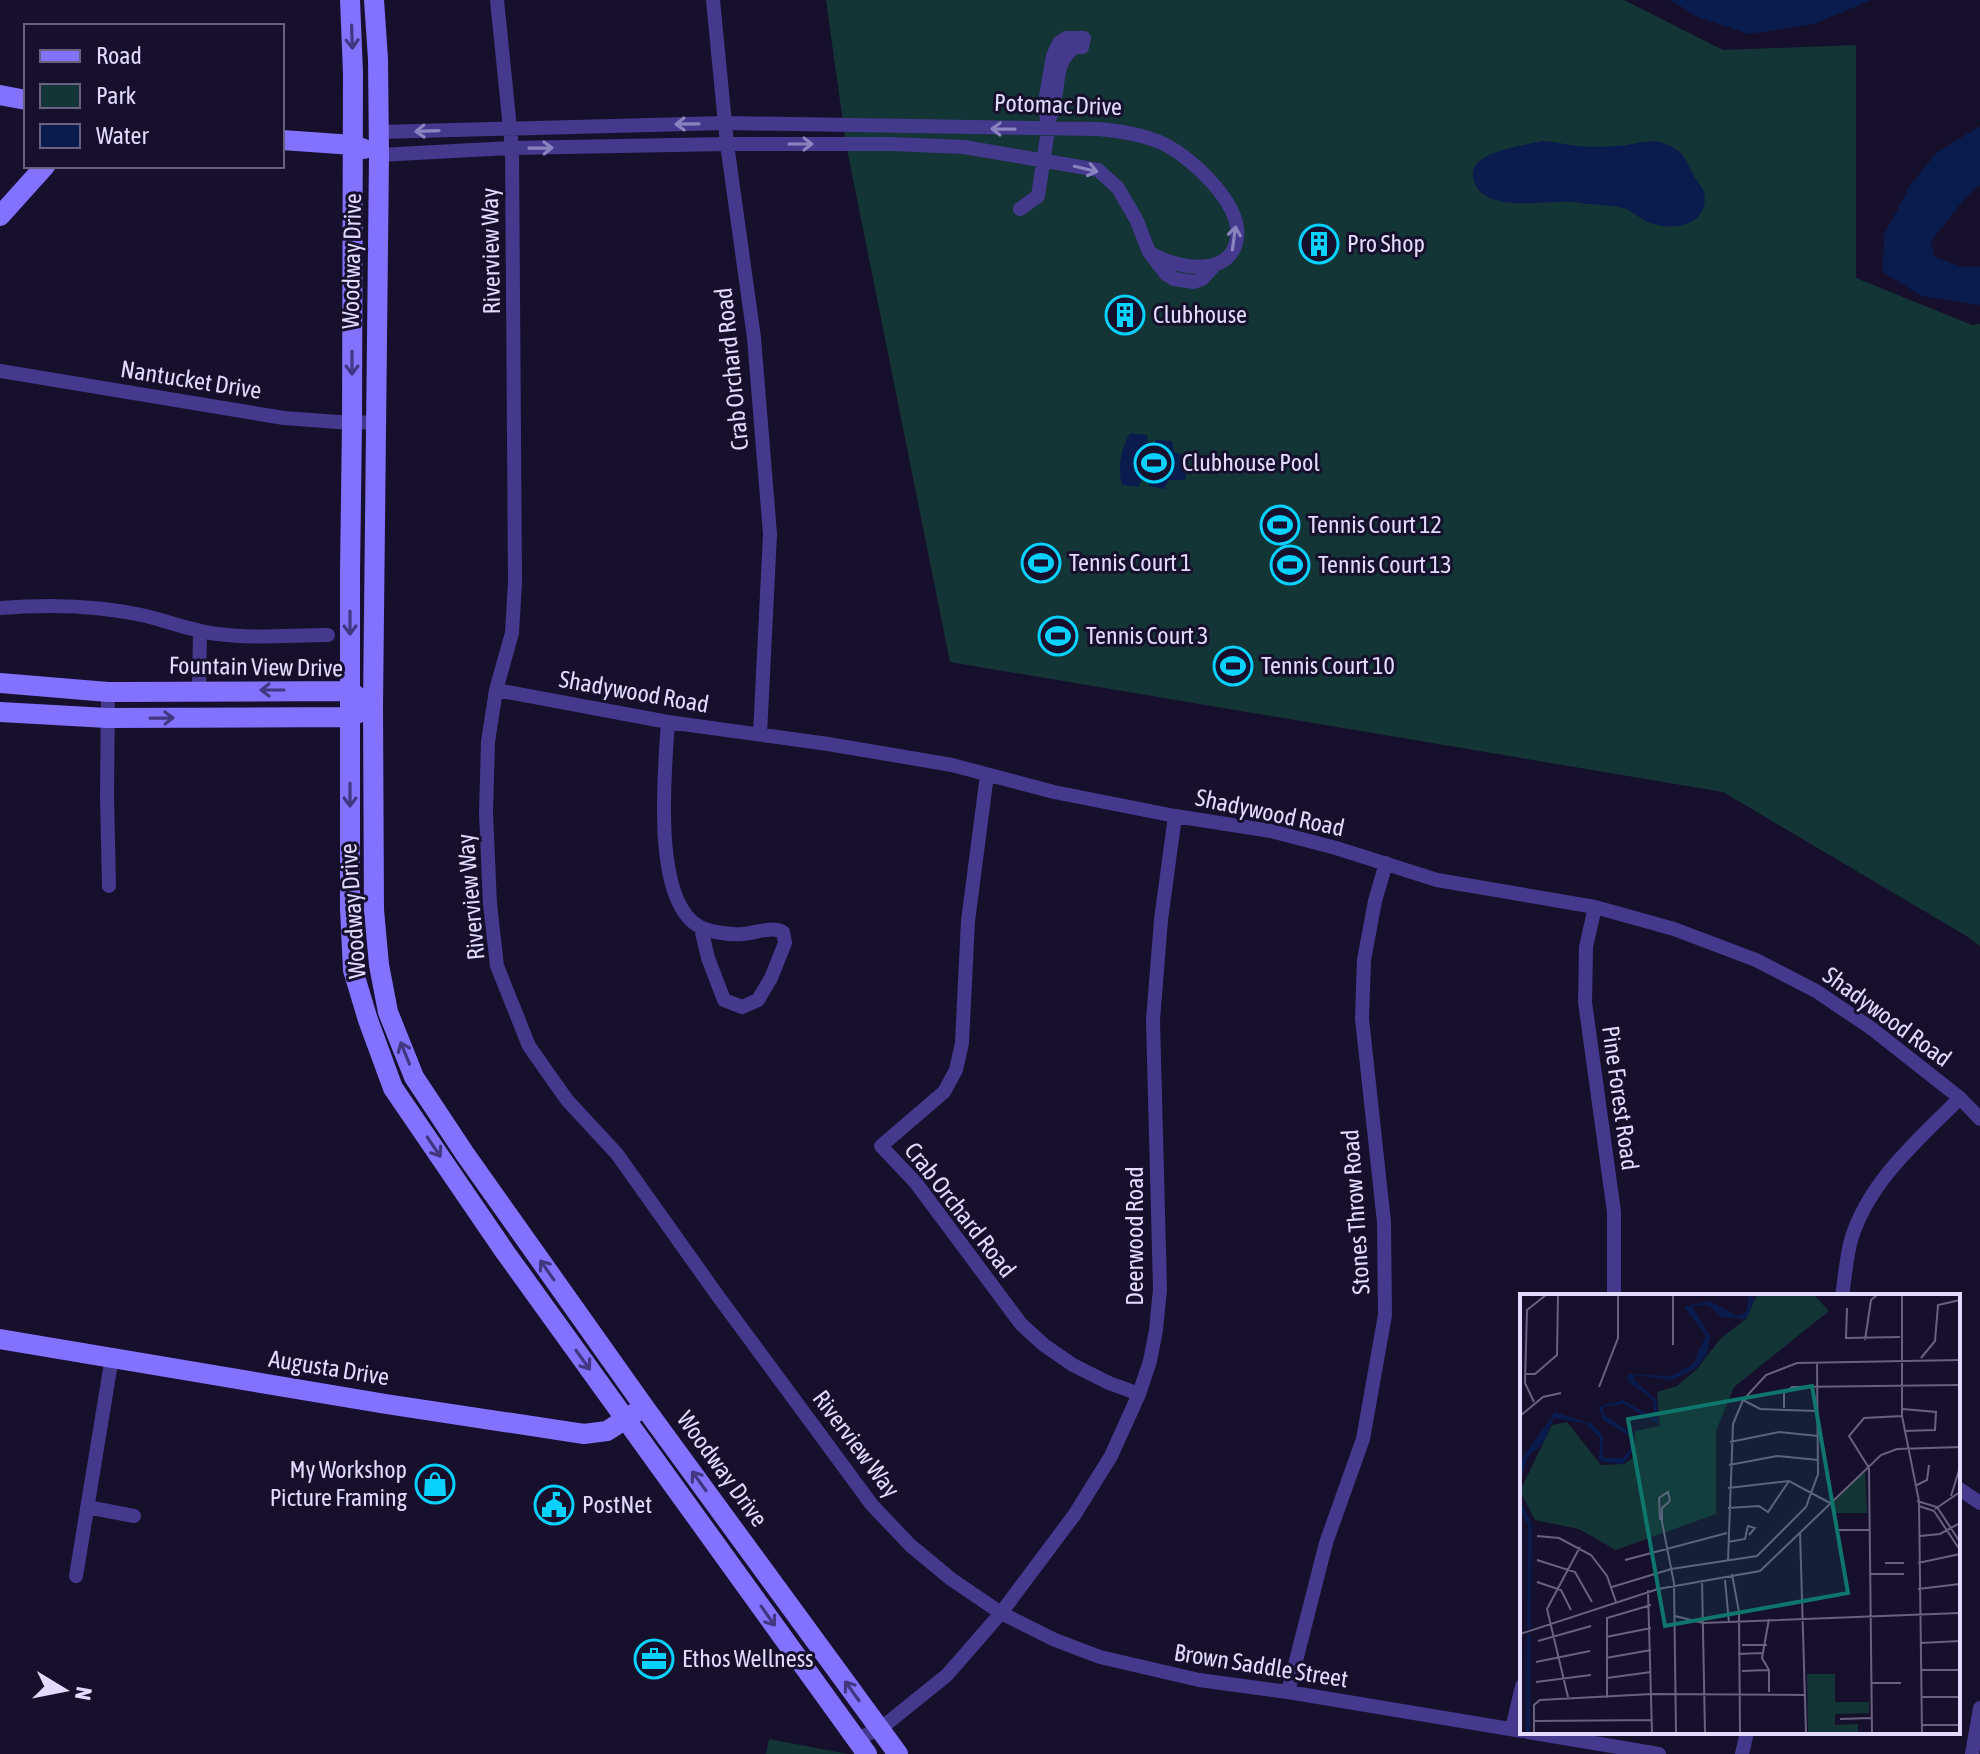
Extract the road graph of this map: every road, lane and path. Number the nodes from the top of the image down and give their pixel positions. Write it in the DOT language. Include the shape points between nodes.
graph roads {
  1 [pos="350,0"];
  2 [pos="374,0"];
  3 [pos="497,0"];
  4 [pos="713,0"];
  5 [pos="0,95"];
  6 [pos="24,100"];
  7 [pos="725,123"];
  8 [pos="1048,125"];
  9 [pos="510,128"];
  10 [pos="379,132"];
  11 [pos="284,140"];
  12 [pos="727,144"];
  13 [pos="353,145"];
  14 [pos="512,148"];
  15 [pos="379,155"];
  16 [pos="1043,160"];
  17 [pos="43,168"];
  18 [pos="1020,209"];
  19 [pos="0,216"];
  20 [pos="0,371"];
  21 [pos="376,422"];
  22 [pos="352,423"];
  23 [pos="0,608"];
  24 [pos="200,631"];
  25 [pos="328,635"];
  26 [pos="0,683"];
  27 [pos="199,690"];
  28 [pos="496,690"];
  29 [pos="350,691"];
  30 [pos="108,692"];
  31 [pos="373,706"];
  32 [pos="0,712"];
  33 [pos="350,717"];
  34 [pos="107,718"];
  35 [pos="668,722"];
  36 [pos="760,734"];
  37 [pos="987,775"];
  38 [pos="1175,816"];
  39 [pos="1386,863"];
  40 [pos="109,886"];
  41 [pos="1595,907"];
  42 [pos="350,909"];
  43 [pos="374,910"];
  44 [pos="701,928"];
  45 [pos="1960,1098"];
  46 [pos="1980,1119"];
  47 [pos="526,1239"];
  48 [pos="505,1252"];
  49 [pos="1614,1294"];
  50 [pos="1842,1294"];
  51 [pos="0,1339"];
  52 [pos="112,1357"];
  53 [pos="1139,1394"];
  54 [pos="645,1408"];
  55 [pos="625,1420"];
  56 [pos="1960,1489"];
  57 [pos="1980,1503"];
  58 [pos="87,1507"];
  59 [pos="134,1516"];
  60 [pos="755,1559"];
  61 [pos="737,1572"];
  62 [pos="76,1576"];
  63 [pos="1001,1613"];
  64 [pos="1288,1692"];
  65 [pos="1520,1704"];
  66 [pos="1980,1708"];
  67 [pos="880,1729"];
  68 [pos="1517,1730"];
  69 [pos="1540,1734"];
  70 [pos="1747,1734"];
  71 [pos="861,1747"];
  72 [pos="898,1754"];
  73 [pos="1659,1754"];
  74 [pos="1742,1754"];
  75 [pos="1972,1754"];
  1 -- 13 [label="main road, Woodway Drive, one-way"];
  2 -- 10 [label="main road, Woodway Drive"];
  3 -- 9 [label="street, Riverview Way"];
  4 -- 7 [label="street, Crab Orchard Road"];
  5 -- 6 [label="main road"];
  8 -- 7 [label="street, Potomac Drive, one-way"];
  7 -- 9 [label="street, Potomac Drive, one-way"];
  7 -- 12 [label="street, Crab Orchard Road"];
  8 -- 8 [label="street" via="1063,56 1082,47 1084,38 1066,38 1053,56 1045,102"];
  8 -- 16 [label="street"];
  16 -- 8 [label="street, Potomac Drive, one-way" via="1098,170 1118,188 1149,252 1161,260 1215,265 1234,248 1234,216 1218,188 1187,159 1129,132"];
  9 -- 10 [label="street, Potomac Drive, one-way"];
  9 -- 14 [label="street, Riverview Way"];
  10 -- 13 [label="main road, Potomac Drive"];
  10 -- 15 [label="main road, Woodway Drive"];
  11 -- 13 [label="main road, Potomac Drive"];
  14 -- 12 [label="street, Potomac Drive, one-way"];
  12 -- 16 [label="street, Potomac Drive, one-way" via="964,147"];
  12 -- 36 [label="street, Crab Orchard Road" via="754,338 770,534"];
  13 -- 15 [label="main road, Potomac Drive"];
  13 -- 22 [label="main road, Woodway Drive, one-way"];
  14 -- 15 [label="street, Potomac Drive"];
  14 -- 28 [label="street, Riverview Way" via="515,583 512,633"];
  15 -- 21 [label="main road, Woodway Drive"];
  16 -- 18 [label="street" via="1038,196"];
  17 -- 19 [label="main road"];
  20 -- 22 [label="street, Nantucket Drive" via="284,418"];
  21 -- 22 [label="street, Nantucket Drive"];
  21 -- 31 [label="main road, Woodway Drive"];
  22 -- 29 [label="main road, Woodway Drive, one-way"];
  23 -- 24 [label="street" via="69,605 120,611"];
  24 -- 25 [label="street"];
  24 -- 27 [label="street"];
  26 -- 30 [label="main road, Fountain View Drive"];
  29 -- 27 [label="main road, Fountain View Drive, one-way"];
  27 -- 30 [label="main road, Fountain View Drive"];
  28 -- 35 [label="street, Shadywood Road"];
  28 -- 63 [label="street, Riverview Way" via="486,799 490,904 497,966 529,1046 567,1100 617,1154 872,1505 910,1545"];
  29 -- 31 [label="main road, Fountain View Drive"];
  29 -- 33 [label="main road, Woodway Drive"];
  30 -- 34 [label="street"];
  31 -- 33 [label="main road, Fountain View Drive"];
  31 -- 43 [label="main road, Woodway Drive"];
  32 -- 34 [label="main road, Fountain View Drive"];
  34 -- 33 [label="main road, Fountain View Drive, one-way"];
  33 -- 42 [label="main road, Woodway Drive, one-way"];
  34 -- 40 [label="street"];
  35 -- 36 [label="street, Shadywood Road"];
  35 -- 44 [label="street" via="664,794 672,887 687,918"];
  36 -- 37 [label="street, Shadywood Road"];
  37 -- 38 [label="street, Shadywood Road"];
  37 -- 53 [label="street, Crab Orchard Road" via="956,1070 944,1092 881,1146 916,1183 1021,1324 1073,1365"];
  38 -- 39 [label="street, Shadywood Road" via="1271,831"];
  38 -- 53 [label="street, Deerwood Road" via="1153,1020 1160,1289 1150,1361"];
  39 -- 41 [label="street, Shadywood Road" via="1437,880"];
  39 -- 64 [label="street, Stones Throw Road" via="1364,960 1362,1019 1384,1222 1385,1315 1363,1439 1326,1543"];
  41 -- 45 [label="street, Shadywood Road" via="1674,929 1804,984 1871,1028"];
  41 -- 49 [label="street, Pine Forest Road" via="1586,947 1585,1002 1614,1212"];
  42 -- 43 [label="main road"];
  42 -- 48 [label="main road, Woodway Drive, one-way" via="353,970 393,1088"];
  47 -- 43 [label="main road, Woodway Drive, one-way" via="414,1077 388,1012"];
  44 -- 44 [label="street" via="724,1000 742,1007 758,1000 781,955 783,932 774,928 737,934"];
  45 -- 46 [label="street, Shadywood Road"];
  45 -- 50 [label="street" via="1902,1156 1868,1200 1851,1241"];
  47 -- 48 [label="main road"];
  54 -- 47 [label="main road, Woodway Drive, one-way"];
  48 -- 55 [label="main road, Woodway Drive, one-way"];
  51 -- 52 [label="main road, Augusta Drive"];
  52 -- 55 [label="main road, Augusta Drive" via="584,1434 607,1431"];
  52 -- 58 [label="street"];
  53 -- 63 [label="street, Deerwood Road" via="1111,1456 1075,1514"];
  54 -- 55 [label="main road, Augusta Drive"];
  60 -- 54 [label="main road, Woodway Drive, one-way"];
  55 -- 61 [label="main road, Woodway Drive"];
  56 -- 57 [label="street"];
  58 -- 59 [label="street"];
  58 -- 62 [label="street"];
  60 -- 61 [label="main road"];
  67 -- 60 [label="main road, Woodway Drive, one-way"];
  61 -- 71 [label="main road, Woodway Drive, one-way"];
  63 -- 64 [label="street, Brown Saddle Street" via="1100,1657 1199,1680"];
  63 -- 67 [label="street, Deerwood Road" via="947,1675"];
  64 -- 68 [label="street, Brown Saddle Street"];
  65 -- 68 [label="street"];
  66 -- 75 [label="street"];
  67 -- 71 [label="street, Deerwood Road"];
  67 -- 72 [label="main road, Woodway Drive"];
  69 -- 73 [label="street"];
  70 -- 74 [label="street"];
}
